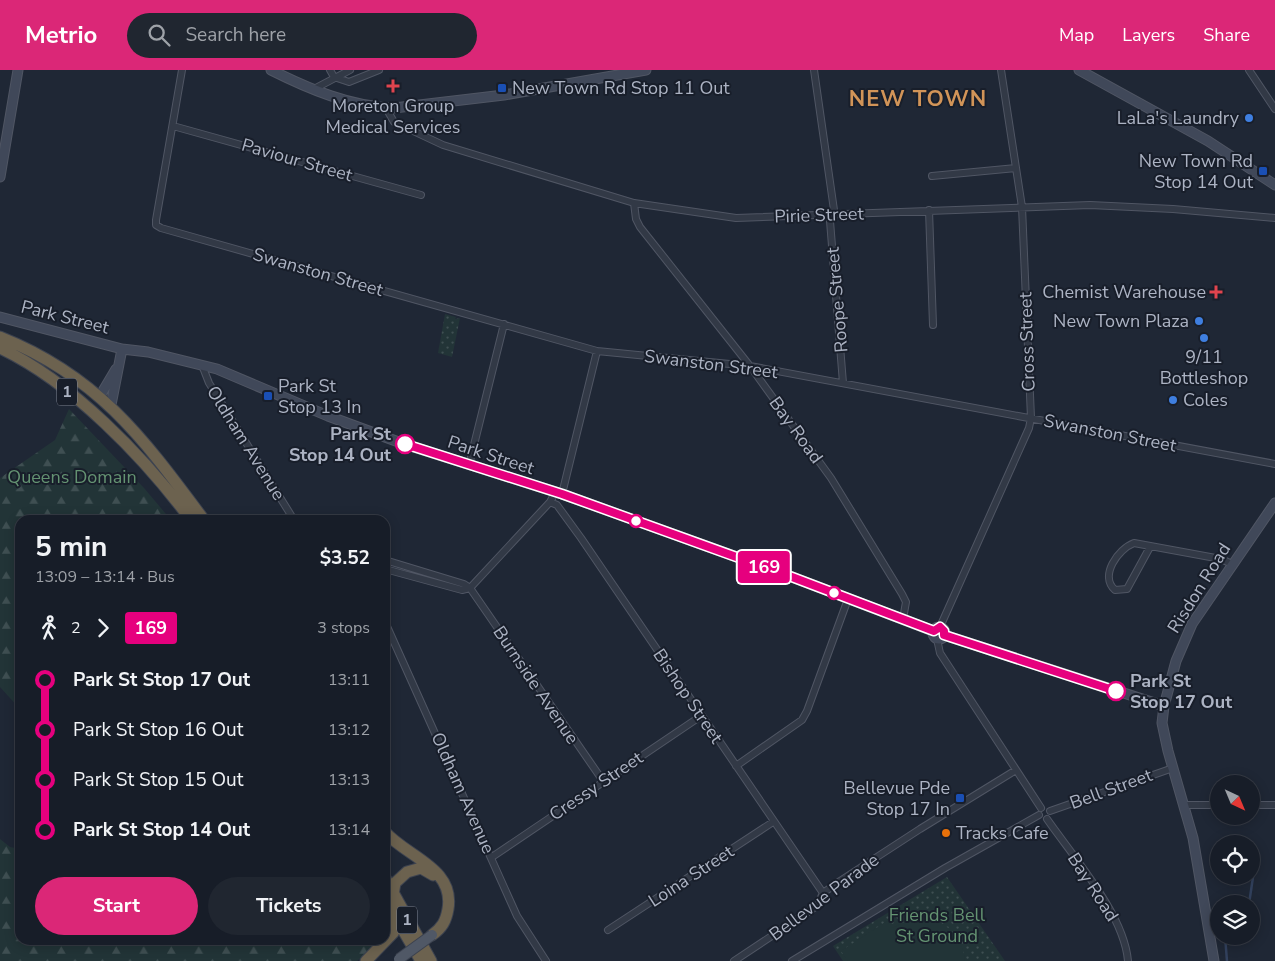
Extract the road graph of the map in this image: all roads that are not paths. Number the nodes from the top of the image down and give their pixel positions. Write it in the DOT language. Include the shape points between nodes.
graph roads {
  1 [pos="18,70"];
  2 [pos="182,70"];
  3 [pos="271,70"];
  4 [pos="330,70"];
  5 [pos="350,70"];
  6 [pos="379,70"];
  7 [pos="646,70"];
  8 [pos="814,70"];
  9 [pos="1000,70"];
  10 [pos="1079,70"];
  11 [pos="1249,70"];
  12 [pos="334,77"];
  13 [pos="314,89"];
  14 [pos="386,108"];
  15 [pos="1275,109"];
  16 [pos="173,126"];
  17 [pos="1016,168"];
  18 [pos="932,176"];
  19 [pos="0,177"];
  20 [pos="1275,185"];
  21 [pos="421,195"];
  22 [pos="634,203"];
  23 [pos="1022,206"];
  24 [pos="929,210"];
  25 [pos="833,214"];
  26 [pos="1275,218"];
  27 [pos="0,317"];
  28 [pos="504,324"];
  29 [pos="933,325"];
  30 [pos="0,337"];
  31 [pos="0,348"];
  32 [pos="122,349"];
  33 [pos="597,351"];
  34 [pos="202,364"];
  35 [pos="118,365"];
  36 [pos="750,366"];
  37 [pos="110,380"];
  38 [pos="84,383"];
  39 [pos="843,383"];
  40 [pos="100,396"];
  41 [pos="111,406"];
  42 [pos="1031,418"];
  43 [pos="126,446"];
  44 [pos="1275,464"];
  45 [pos="469,465"];
  46 [pos="558,494"];
  47 [pos="550,502"];
  48 [pos="1275,503"];
  49 [pos="187,515"];
  50 [pos="200,515"];
  51 [pos="291,515"];
  52 [pos="1150,548"];
  53 [pos="390,562"];
  54 [pos="1232,564"];
  55 [pos="390,570"];
  56 [pos="470,588"];
  57 [pos="848,599"];
  58 [pos="903,619"];
  59 [pos="390,633"];
  60 [pos="939,633"];
  61 [pos="1164,706"];
  62 [pos="701,716"];
  63 [pos="736,766"];
  64 [pos="1173,768"];
  65 [pos="1016,770"];
  66 [pos="603,781"];
  67 [pos="1184,805"];
  68 [pos="1210,805"];
  69 [pos="1260,805"];
  70 [pos="1275,805"];
  71 [pos="1041,808"];
  72 [pos="1050,811"];
  73 [pos="1039,815"];
  74 [pos="1047,818"];
  75 [pos="774,822"];
  76 [pos="390,836"];
  77 [pos="492,857"];
  78 [pos="823,893"];
  79 [pos="390,895"];
  80 [pos="390,899"];
  81 [pos="390,901"];
  82 [pos="392,910"];
  83 [pos="608,930"];
  84 [pos="432,935"];
  85 [pos="390,936"];
  86 [pos="381,945"];
  87 [pos="399,959"];
  88 [pos="366,961"];
  89 [pos="421,961"];
  90 [pos="431,961"];
  91 [pos="546,961"];
  92 [pos="734,961"];
  93 [pos="792,961"];
  94 [pos="1128,961"];
  95 [pos="1214,961"];
  1 -- 19 [label="street"];
  2 -- 16 [label="street"];
  3 -- 13 [label="street"];
  4 -- 12 [label="street"];
  5 -- 12 [label="street"];
  6 -- 12 [label="street" via="349,82"];
  7 -- 14 [label="street" via="479,99"];
  8 -- 25 [label="street, Roope Street"];
  9 -- 17 [label="street, Cross Street"];
  10 -- 20 [label="street" via="1208,141"];
  11 -- 15 [label="street"];
  12 -- 13 [label="street"];
  13 -- 14 [label="street"];
  14 -- 22 [label="street, Pirie Street" via="394,122 443,145"];
  16 -- 21 [label="street, Paviour Street"];
  16 -- 28 [label="street, Swanston Street" via="156,225"];
  17 -- 18 [label="street"];
  17 -- 23 [label="street, Cross Street"];
  22 -- 25 [label="street, Pirie Street" via="736,218"];
  22 -- 36 [label="street, Bay Road" via="640,228"];
  23 -- 24 [label="street, Pirie Street"];
  23 -- 26 [label="street, Pirie Street" via="1090,205"];
  23 -- 42 [label="street, Cross Street"];
  24 -- 25 [label="street, Pirie Street"];
  24 -- 29 [label="street"];
  25 -- 39 [label="street, Roope Street" via="830,221"];
  27 -- 32 [label="street, Park Street"];
  28 -- 33 [label="street, Swanston Street"];
  28 -- 45 [label="street"];
  30 -- 38 [label="highway, 1" via="50,360"];
  31 -- 43 [label="highway, 1" via="41,372 78,400"];
  32 -- 34 [label="street, Park Street"];
  32 -- 35 [label="street, Park Street"];
  33 -- 36 [label="street, Swanston Street"];
  33 -- 46 [label="street"];
  34 -- 45 [label="street, Park Street" via="328,416"];
  34 -- 51 [label="street, Oldham Avenue" via="208,383"];
  35 -- 37 [label="street, Park Street"];
  35 -- 41 [label="street, Park Street"];
  36 -- 39 [label="street, Swanston Street"];
  36 -- 58 [label="street, Bay Road" via="831,478 902,594 906,602"];
  37 -- 38 [label="street" via="98,386"];
  37 -- 40 [label="street, Park Street"];
  38 -- 40 [label="highway, 1"];
  39 -- 42 [label="street, Swanston Street"];
  40 -- 41 [label="highway, 1"];
  40 -- 43 [label="highway" via="101,411 122,436"];
  41 -- 50 [label="highway, 1" via="149,447"];
  42 -- 44 [label="street, Swanston Street"];
  42 -- 60 [label="street, Cross Street"];
  43 -- 49 [label="highway, 1" via="163,484"];
  45 -- 46 [label="street, Park Street"];
  46 -- 47 [label="street"];
  46 -- 57 [label="street, Park Street"];
  47 -- 56 [label="street"];
  47 -- 62 [label="street, Bishop Street" via="557,505 581,538"];
  48 -- 54 [label="street, Risdon Road"];
  52 -- 52 [label="street" via="1134,543 1122,551 1110,570 1109,585 1115,590 1127,589"];
  52 -- 54 [label="street" via="1221,559"];
  53 -- 56 [label="street"];
  54 -- 61 [label="street, Risdon Road" via="1184,639"];
  55 -- 56 [label="street" via="462,590"];
  56 -- 66 [label="street, Burnside Avenue"];
  57 -- 58 [label="street, Park Street"];
  57 -- 63 [label="street" via="802,720"];
  58 -- 60 [label="street, Park Street"];
  59 -- 77 [label="street, Oldham Avenue"];
  60 -- 61 [label="street, Park Street"];
  60 -- 65 [label="street" via="940,653"];
  61 -- 64 [label="street, Risdon Road" via="1162,723"];
  62 -- 63 [label="street, Bishop Street"];
  62 -- 66 [label="street, Cressy Street"];
  63 -- 75 [label="street, Bishop Street"];
  64 -- 67 [label="street, Risdon Road"];
  64 -- 72 [label="street, Bell Street"];
  65 -- 71 [label="street"];
  65 -- 78 [label="street, Bellevue Parade" via="920,828"];
  66 -- 77 [label="street, Cressy Street"];
  67 -- 68 [label="street"];
  67 -- 95 [label="street, Risdon Road" via="1198,863"];
  69 -- 70 [label="street"];
  71 -- 72 [label="street"];
  71 -- 73 [label="street"];
  72 -- 74 [label="street"];
  73 -- 74 [label="street"];
  73 -- 93 [label="street"];
  74 -- 94 [label="street, Bay Road" via="1113,914 1122,933"];
  75 -- 78 [label="street, Bishop Street"];
  75 -- 83 [label="street, Loina Street"];
  76 -- 84 [label="highway" via="443,880 448,908 443,926"];
  77 -- 91 [label="street, Oldham Avenue" via="517,916"];
  78 -- 92 [label="street, Bellevue Parade" via="817,906"];
  79 -- 84 [label="highway" via="395,883 413,869 421,868 435,878 442,892 443,908"];
  80 -- 90 [label="highway, 1"];
  81 -- 82 [label="highway, 1"];
  82 -- 85 [label="highway" via="396,927"];
  82 -- 89 [label="highway, 1"];
  84 -- 87 [label="main road, bridge"];
  86 -- 88 [label="highway"];
}
